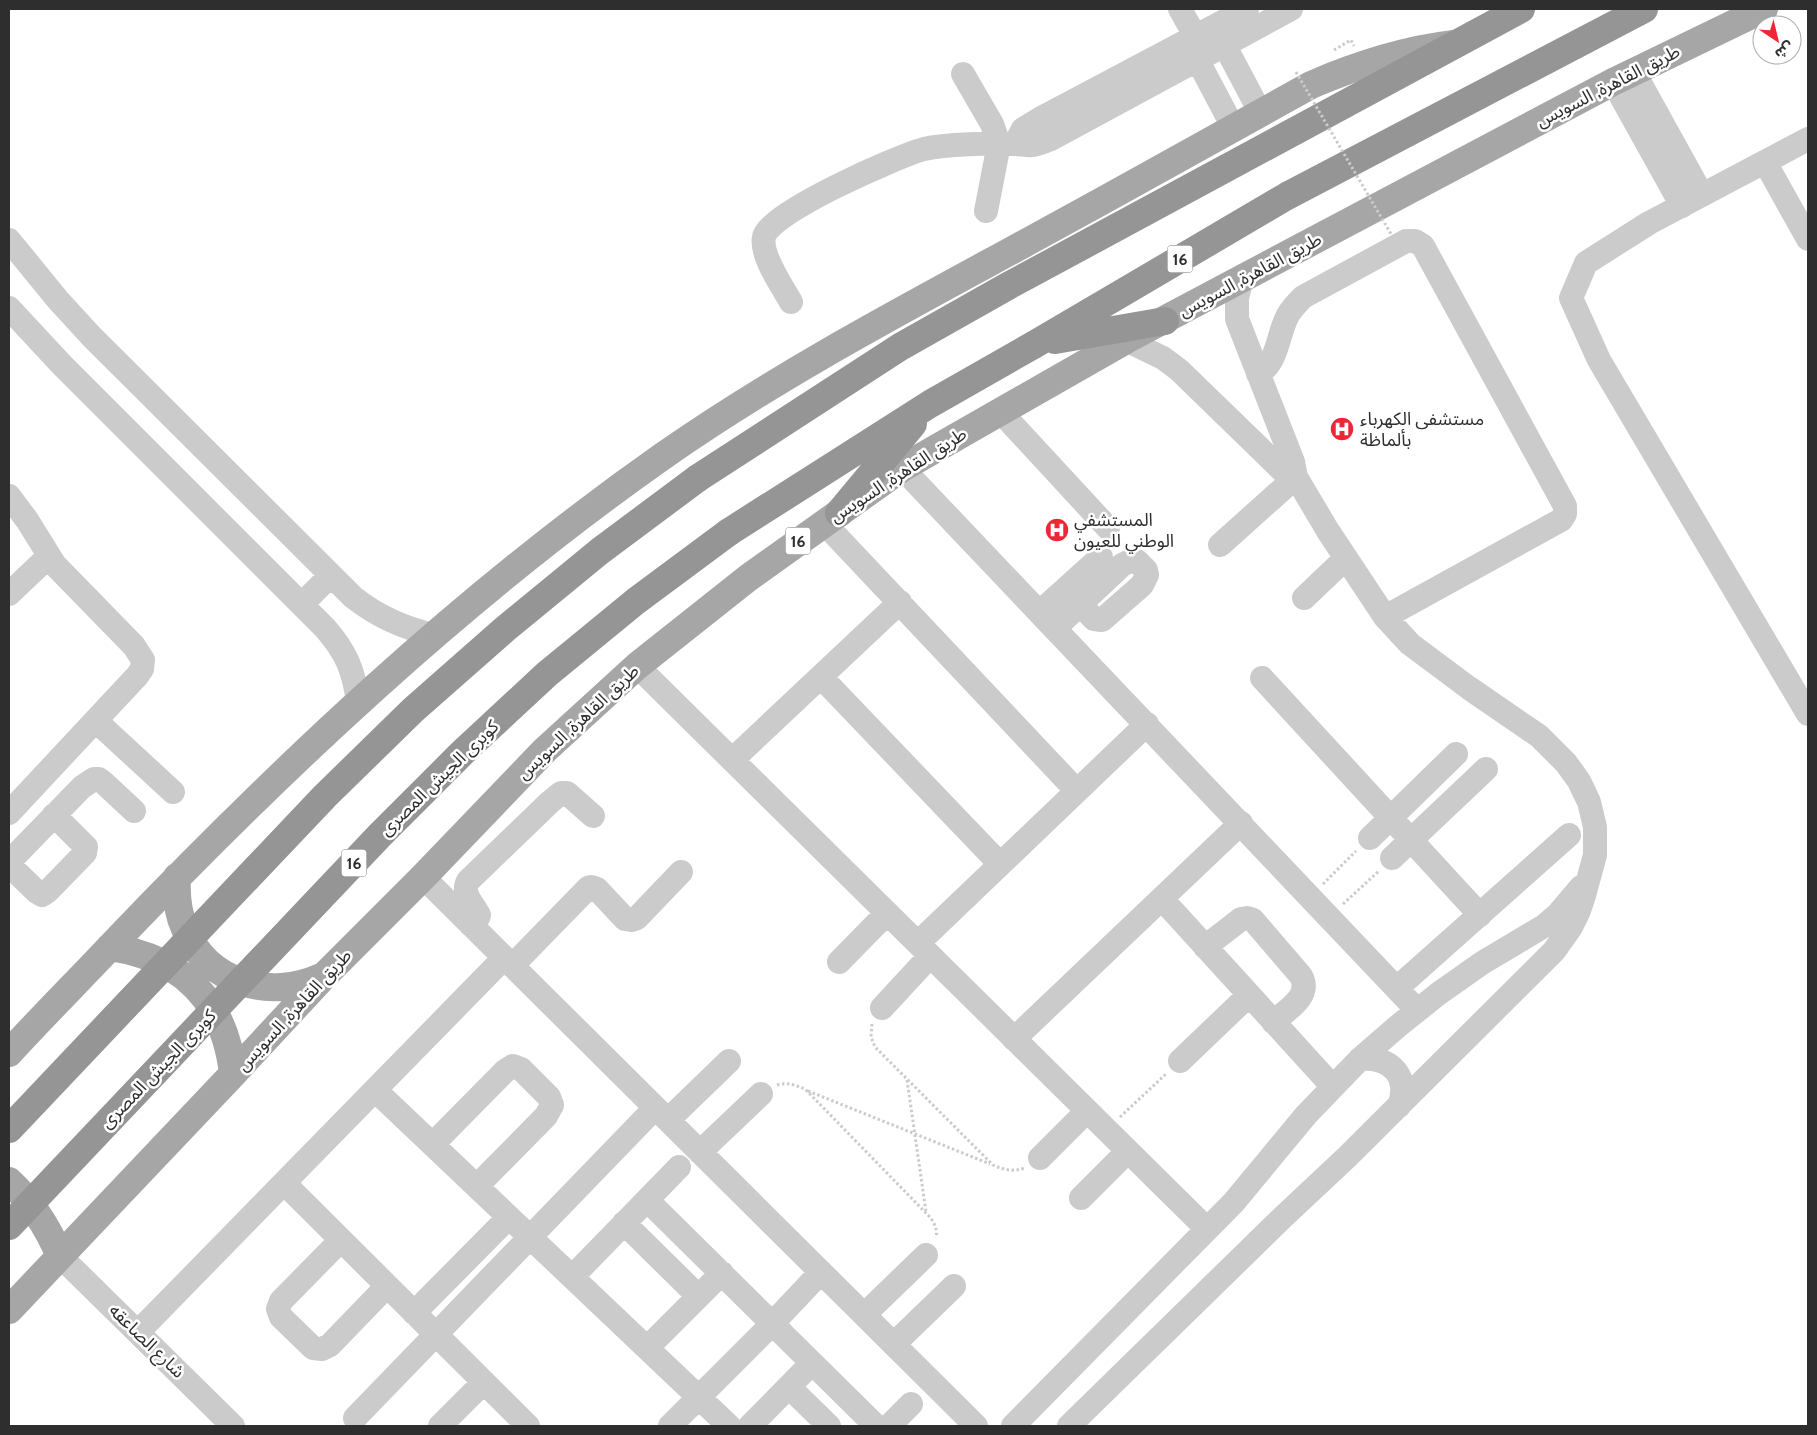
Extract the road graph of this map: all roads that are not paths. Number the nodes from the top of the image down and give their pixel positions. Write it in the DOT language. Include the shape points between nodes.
graph roads {
  1 [pos="1180,9"];
  2 [pos="1248,9"];
  3 [pos="1291,9"];
  4 [pos="1521,9"];
  5 [pos="1644,9"];
  6 [pos="1764,9"];
  7 [pos="1459,43"];
  8 [pos="1205,48"];
  9 [pos="963,74"];
  10 [pos="1624,77"];
  11 [pos="1261,114"];
  12 [pos="1234,129"];
  13 [pos="1808,139"];
  14 [pos="1007,144"];
  15 [pos="1765,162"];
  16 [pos="1692,201"];
  17 [pos="986,211"];
  18 [pos="1808,239"];
  19 [pos="9,240"];
  20 [pos="1242,278"];
  21 [pos="791,302"];
  22 [pos="9,308"];
  23 [pos="1165,321"];
  24 [pos="1126,340"];
  25 [pos="1037,344"];
  26 [pos="1258,374"];
  27 [pos="930,404"];
  28 [pos="1000,411"];
  29 [pos="902,468"];
  30 [pos="1296,477"];
  31 [pos="9,496"];
  32 [pos="831,518"];
  33 [pos="1108,528"];
  34 [pos="1220,545"];
  35 [pos="49,556"];
  36 [pos="1101,557"];
  37 [pos="1345,559"];
  38 [pos="331,576"];
  39 [pos="9,594"];
  40 [pos="1304,598"];
  41 [pos="900,602"];
  42 [pos="302,604"];
  43 [pos="1080,604"];
  44 [pos="1385,617"];
  45 [pos="1047,620"];
  46 [pos="434,635"];
  47 [pos="637,666"];
  48 [pos="821,677"];
  49 [pos="1262,678"];
  50 [pos="358,702"];
  51 [pos="1808,713"];
  52 [pos="96,721"];
  53 [pos="1147,724"];
  54 [pos="1456,754"];
  55 [pos="732,760"];
  56 [pos="1486,769"];
  57 [pos="1076,790"];
  58 [pos="1419,790"];
  59 [pos="173,792"];
  60 [pos="12,810"];
  61 [pos="134,811"];
  62 [pos="1441,812"];
  63 [pos="594,816"];
  64 [pos="1391,818"];
  65 [pos="47,823"];
  66 [pos="1241,823"];
  67 [pos="1569,835"];
  68 [pos="1370,838"];
  69 [pos="1411,840"];
  70 [pos="1392,858"];
  71 [pos="9,863"];
  72 [pos="1000,864"];
  73 [pos="1590,870"];
  74 [pos="681,872"];
  75 [pos="176,876"];
  76 [pos="423,877"];
  77 [pos="1162,899"];
  78 [pos="887,913"];
  79 [pos="1480,915"];
  80 [pos="471,925"];
  81 [pos="110,946"];
  82 [pos="1205,947"];
  83 [pos="924,950"];
  84 [pos="508,962"];
  85 [pos="839,962"];
  86 [pos="324,976"];
  87 [pos="1397,988"];
  88 [pos="1249,995"];
  89 [pos="882,1008"];
  90 [pos="1417,1010"];
  91 [pos="1273,1022"];
  92 [pos="14,1039"];
  93 [pos="1014,1039"];
  94 [pos="1360,1059"];
  95 [pos="729,1061"];
  96 [pos="1180,1061"];
  97 [pos="233,1074"];
  98 [pos="1333,1087"];
  99 [pos="376,1090"];
  100 [pos="761,1094"];
  101 [pos="1399,1106"];
  102 [pos="1087,1111"];
  103 [pos="662,1114"];
  104 [pos="9,1130"];
  105 [pos="433,1144"];
  106 [pos="1128,1151"];
  107 [pos="700,1152"];
  108 [pos="1040,1158"];
  109 [pos="679,1167"];
  110 [pos="9,1181"];
  111 [pos="284,1183"];
  112 [pos="477,1186"];
  113 [pos="1082,1198"];
  114 [pos="648,1200"];
  115 [pos="509,1217"];
  116 [pos="624,1223"];
  117 [pos="9,1226"];
  118 [pos="1207,1229"];
  119 [pos="530,1238"];
  120 [pos="340,1240"];
  121 [pos="926,1255"];
  122 [pos="60,1256"];
  123 [pos="821,1272"];
  124 [pos="722,1273"];
  125 [pos="572,1277"];
  126 [pos="387,1286"];
  127 [pos="954,1286"];
  128 [pos="698,1296"];
  129 [pos="9,1310"];
  130 [pos="414,1313"];
  131 [pos="864,1315"];
  132 [pos="772,1324"];
  133 [pos="138,1332"];
  134 [pos="435,1334"];
  135 [pos="894,1344"];
  136 [pos="647,1348"];
  137 [pos="812,1363"];
  138 [pos="484,1382"];
  139 [pos="789,1387"];
  140 [pos="699,1398"];
  141 [pos="911,1404"];
  142 [pos="355,1418"];
  143 [pos="233,1426"];
  144 [pos="440,1426"];
  145 [pos="528,1426"];
  146 [pos="670,1426"];
  147 [pos="729,1426"];
  148 [pos="750,1426"];
  149 [pos="829,1426"];
  150 [pos="876,1426"];
  151 [pos="888,1426"];
  152 [pos="976,1426"];
  153 [pos="1013,1426"];
  154 [pos="1069,1426"];
  1 -- 8 [label="street"];
  2 -- 8 [label="street"];
  3 -- 8 [label="street"];
  4 -- 7 [label="highway"];
  5 -- 25 [label="highway, 16" via="1287,196"];
  6 -- 10 [label="main road, طريق القاهرة, السويس / 16"];
  7 -- 11 [label="main road" via="1412,50 1365,63 1311,86"];
  7 -- 104 [label="highway, bridge" via="900,347 698,478 600,551 519,617 406,717 325,796"];
  8 -- 11 [label="street"];
  8 -- 12 [label="street"];
  8 -- 14 [label="street" via="1043,117"];
  9 -- 14 [label="street"];
  10 -- 16 [label="street"];
  10 -- 20 [label="main road, طريق القاهرة, السويس / 16"];
  11 -- 12 [label="main road"];
  12 -- 46 [label="main road" via="834,348 750,398 580,516"];
  13 -- 15 [label="street"];
  14 -- 17 [label="street"];
  14 -- 21 [label="street" via="924,149 878,166 794,208 772,224 763,238 766,253"];
  15 -- 16 [label="street"];
  15 -- 18 [label="street"];
  16 -- 51 [label="street" via="1649,223 1586,263 1571,298 1599,360"];
  19 -- 38 [label="street" via="92,336"];
  20 -- 23 [label="main road, طريق القاهرة, السويس / 16"];
  20 -- 26 [label="street" via="1237,298 1237,319"];
  22 -- 42 [label="street"];
  23 -- 24 [label="main road, طريق القاهرة, السويس / 16"];
  23 -- 25 [label="highway, 16"];
  24 -- 28 [label="main road, طريق القاهرة, السويس / 16"];
  24 -- 30 [label="street" via="1163,358 1179,370 1284,472"];
  25 -- 27 [label="highway, 16"];
  26 -- 30 [label="street"];
  26 -- 44 [label="street" via="1269,366 1287,317 1303,297 1406,241 1419,242 1565,506 1566,514 1561,520"];
  27 -- 32 [label="highway, 16"];
  27 -- 117 [label="highway, كوبرى الجيش المصرى / 16, bridge" via="729,532 636,601 547,674 380,834"];
  28 -- 29 [label="main road, طريق القاهرة, السويس / 16"];
  28 -- 33 [label="street"];
  29 -- 32 [label="main road, طريق القاهرة, السويس / 16"];
  29 -- 45 [label="street"];
  30 -- 34 [label="street"];
  30 -- 37 [label="street"];
  31 -- 35 [label="street"];
  32 -- 41 [label="street"];
  32 -- 47 [label="main road, طريق القاهرة, السويس / 16" via="718,601"];
  35 -- 39 [label="street"];
  35 -- 52 [label="street" via="134,646 143,660 137,676"];
  36 -- 45 [label="street"];
  37 -- 40 [label="street"];
  37 -- 44 [label="street"];
  38 -- 42 [label="street"];
  38 -- 46 [label="street" via="371,611 412,630"];
  41 -- 48 [label="street"];
  41 -- 57 [label="street"];
  42 -- 50 [label="street" via="325,628 349,662"];
  43 -- 45 [label="street"];
  44 -- 73 [label="street" via="1423,655 1539,736 1566,763 1589,802 1595,828 1595,854"];
  45 -- 53 [label="street"];
  46 -- 50 [label="main road"];
  47 -- 55 [label="street"];
  47 -- 76 [label="main road, طريق القاهرة, السويس / 16" via="545,750"];
  48 -- 55 [label="street"];
  48 -- 72 [label="street"];
  49 -- 64 [label="street"];
  50 -- 75 [label="main road"];
  52 -- 59 [label="street"];
  52 -- 60 [label="street"];
  53 -- 57 [label="street"];
  53 -- 66 [label="street"];
  54 -- 58 [label="street"];
  55 -- 78 [label="street"];
  56 -- 62 [label="street"];
  57 -- 72 [label="street"];
  58 -- 62 [label="street"];
  58 -- 64 [label="street"];
  60 -- 65 [label="street"];
  61 -- 65 [label="street" via="104,783 94,779"];
  62 -- 69 [label="street"];
  63 -- 80 [label="street" via="567,793 550,802 466,884 466,893 479,915"];
  64 -- 68 [label="street"];
  64 -- 69 [label="street"];
  65 -- 71 [label="street"];
  65 -- 71 [label="street" via="84,845 85,853 42,895"];
  66 -- 77 [label="street"];
  66 -- 87 [label="street"];
  67 -- 79 [label="street"];
  69 -- 70 [label="street"];
  69 -- 79 [label="street"];
  72 -- 83 [label="street"];
  73 -- 90 [label="street" via="1570,901 1544,926 1482,963"];
  73 -- 101 [label="street" via="1578,913 1554,951"];
  74 -- 84 [label="street" via="632,920 625,919 597,889 588,888"];
  75 -- 81 [label="main road"];
  75 -- 86 [label="main road" via="176,895 185,930 194,946 220,971 253,986 271,988 307,983"];
  76 -- 80 [label="street"];
  76 -- 86 [label="main road, طريق القاهرة, السويس / 16"];
  77 -- 82 [label="street"];
  77 -- 93 [label="street"];
  78 -- 83 [label="street"];
  78 -- 85 [label="street"];
  79 -- 87 [label="street"];
  80 -- 84 [label="street"];
  81 -- 92 [label="main road"];
  81 -- 97 [label="main road" via="165,963 196,987 226,1036"];
  82 -- 88 [label="street"];
  82 -- 91 [label="street" via="1241,919 1253,920 1305,982 1301,997"];
  83 -- 89 [label="street"];
  83 -- 93 [label="street"];
  84 -- 99 [label="street"];
  84 -- 103 [label="street"];
  86 -- 97 [label="main road, طريق القاهرة, السويس / 16"];
  87 -- 90 [label="street"];
  88 -- 91 [label="street"];
  88 -- 96 [label="street"];
  90 -- 94 [label="street"];
  91 -- 98 [label="street"];
  93 -- 102 [label="street"];
  94 -- 98 [label="street"];
  94 -- 101 [label="street" via="1379,1060 1395,1070 1402,1088"];
  95 -- 103 [label="street"];
  97 -- 122 [label="main road, طريق القاهرة, السويس / 16"];
  98 -- 118 [label="street"];
  99 -- 105 [label="street"];
  99 -- 111 [label="street"];
  100 -- 107 [label="street"];
  101 -- 154 [label="street"];
  102 -- 106 [label="street"];
  102 -- 108 [label="street"];
  103 -- 107 [label="street"];
  103 -- 119 [label="street"];
  105 -- 112 [label="street"];
  105 -- 112 [label="street" via="505,1071 513,1066 521,1068 549,1097 551,1109"];
  106 -- 113 [label="street"];
  106 -- 118 [label="street"];
  107 -- 123 [label="street"];
  109 -- 114 [label="street"];
  110 -- 122 [label="main road" via="37,1213"];
  111 -- 120 [label="street"];
  111 -- 133 [label="street"];
  112 -- 115 [label="street"];
  114 -- 116 [label="street"];
  114 -- 124 [label="street"];
  115 -- 119 [label="street"];
  115 -- 130 [label="street"];
  116 -- 125 [label="street"];
  116 -- 128 [label="street"];
  118 -- 153 [label="street"];
  119 -- 125 [label="street"];
  119 -- 134 [label="street"];
  120 -- 126 [label="street"];
  120 -- 126 [label="street" via="281,1301 278,1309 281,1317 313,1348 322,1349 330,1345"];
  121 -- 131 [label="street"];
  122 -- 129 [label="main road, طريق القاهرة, السويس / 16"];
  122 -- 133 [label="street, شارع الصاعقه"];
  123 -- 131 [label="street"];
  123 -- 132 [label="street"];
  124 -- 128 [label="street"];
  124 -- 132 [label="street"];
  125 -- 136 [label="street"];
  126 -- 130 [label="street"];
  127 -- 135 [label="street"];
  128 -- 136 [label="street"];
  130 -- 134 [label="street"];
  131 -- 135 [label="street"];
  132 -- 137 [label="street"];
  132 -- 140 [label="street"];
  133 -- 143 [label="street, شارع الصاعقه"];
  134 -- 138 [label="street"];
  134 -- 142 [label="street"];
  135 -- 152 [label="street"];
  136 -- 140 [label="street"];
  137 -- 139 [label="street"];
  137 -- 150 [label="street"];
  138 -- 144 [label="street"];
  138 -- 145 [label="street"];
  139 -- 148 [label="street"];
  139 -- 149 [label="street"];
  140 -- 146 [label="street"];
  140 -- 147 [label="street"];
  141 -- 151 [label="street"];
}
